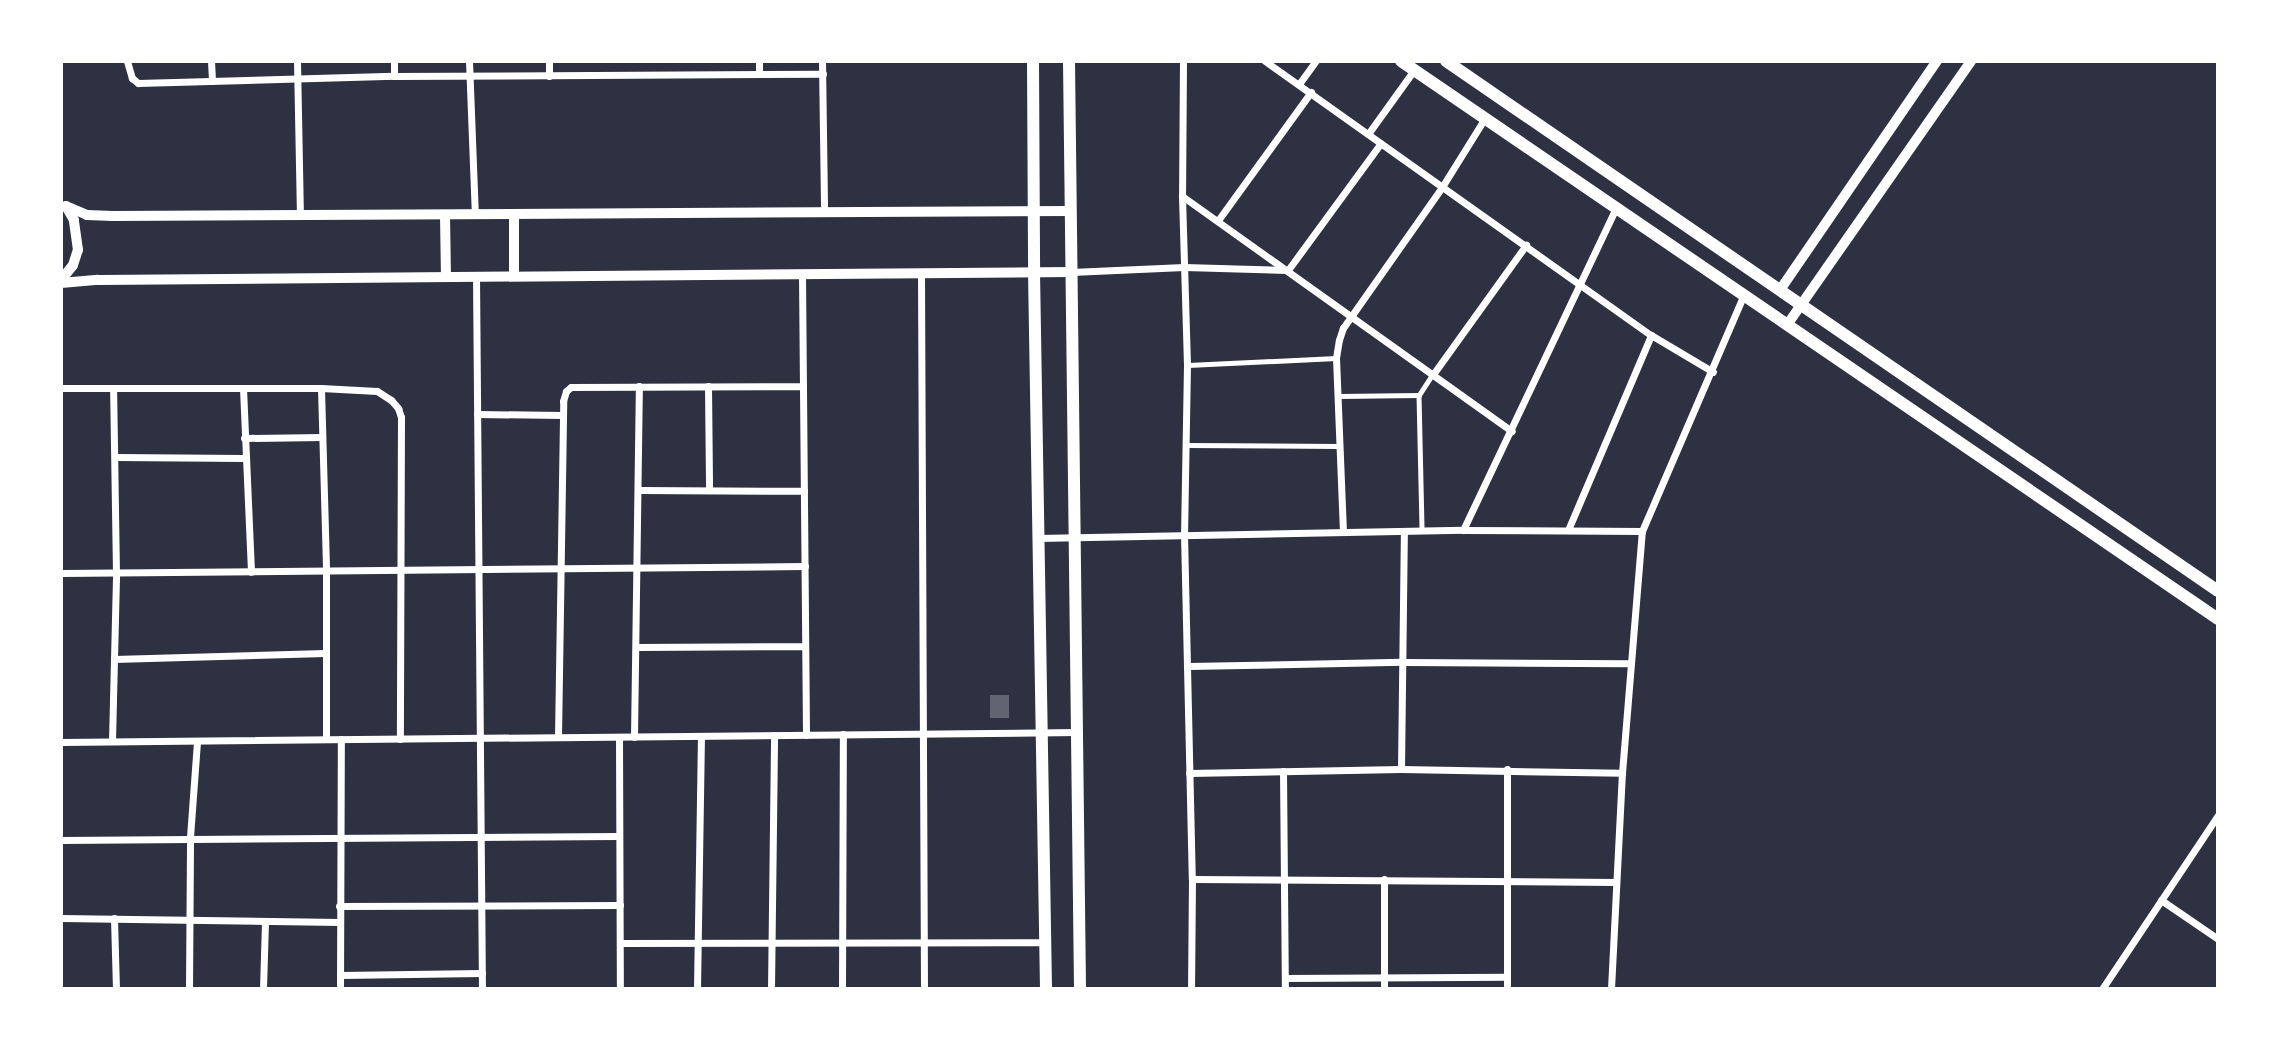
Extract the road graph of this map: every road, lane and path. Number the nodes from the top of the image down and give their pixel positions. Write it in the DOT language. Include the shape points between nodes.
graph roads {
  1 [pos="127,61"];
  2 [pos="211,61"];
  3 [pos="297,61"];
  4 [pos="394,61"];
  5 [pos="469,61"];
  6 [pos="549,61"];
  7 [pos="760,61"];
  8 [pos="822,61"];
  9 [pos="1034,61"];
  10 [pos="1069,61"];
  11 [pos="1183,61"];
  12 [pos="1265,61"];
  13 [pos="1316,61"];
  14 [pos="1401,61"];
  15 [pos="1446,61"];
  16 [pos="1937,61"];
  17 [pos="1971,61"];
  18 [pos="1414,70"];
  19 [pos="759,74"];
  20 [pos="823,74"];
  21 [pos="394,76"];
  22 [pos="469,76"];
  23 [pos="549,76"];
  24 [pos="297,79"];
  25 [pos="212,81"];
  26 [pos="1299,84"];
  27 [pos="1311,92"];
  28 [pos="1485,118"];
  29 [pos="1368,134"];
  30 [pos="1381,143"];
  31 [pos="1443,187"];
  32 [pos="1182,196"];
  33 [pos="63,204"];
  34 [pos="1616,208"];
  35 [pos="1035,211"];
  36 [pos="1070,211"];
  37 [pos="824,212"];
  38 [pos="446,215"];
  39 [pos="475,215"];
  40 [pos="514,215"];
  41 [pos="300,216"];
  42 [pos="1219,219"];
  43 [pos="1526,245"];
  44 [pos="1184,267"];
  45 [pos="1287,270"];
  46 [pos="1034,272"];
  47 [pos="1071,272"];
  48 [pos="921,273"];
  49 [pos="802,274"];
  50 [pos="514,275"];
  51 [pos="446,276"];
  52 [pos="476,276"];
  53 [pos="61,282"];
  54 [pos="1578,282"];
  55 [pos="1780,290"];
  56 [pos="1743,296"];
  57 [pos="1801,304"];
  58 [pos="1352,315"];
  59 [pos="1787,326"];
  60 [pos="1651,335"];
  61 [pos="1336,358"];
  62 [pos="1187,365"];
  63 [pos="1713,372"];
  64 [pos="1434,373"];
  65 [pos="639,386"];
  66 [pos="708,386"];
  67 [pos="803,386"];
  68 [pos="61,388"];
  69 [pos="113,388"];
  70 [pos="243,388"];
  71 [pos="321,388"];
  72 [pos="1419,395"];
  73 [pos="1338,396"];
  74 [pos="477,414"];
  75 [pos="563,415"];
  76 [pos="1512,430"];
  77 [pos="322,437"];
  78 [pos="244,438"];
  79 [pos="1186,445"];
  80 [pos="1339,446"];
  81 [pos="115,457"];
  82 [pos="244,458"];
  83 [pos="639,490"];
  84 [pos="709,490"];
  85 [pos="804,491"];
  86 [pos="1422,530"];
  87 [pos="1463,530"];
  88 [pos="1568,530"];
  89 [pos="1404,531"];
  90 [pos="1642,531"];
  91 [pos="1342,532"];
  92 [pos="1184,534"];
  93 [pos="1074,537"];
  94 [pos="1038,538"];
  95 [pos="805,566"];
  96 [pos="563,568"];
  97 [pos="479,569"];
  98 [pos="639,569"];
  99 [pos="326,570"];
  100 [pos="400,570"];
  101 [pos="251,572"];
  102 [pos="61,573"];
  103 [pos="116,573"];
  104 [pos="2204,581"];
  105 [pos="2218,590"];
  106 [pos="2190,599"];
  107 [pos="2218,619"];
  108 [pos="805,646"];
  109 [pos="638,647"];
  110 [pos="325,653"];
  111 [pos="114,659"];
  112 [pos="1403,662"];
  113 [pos="1630,663"];
  114 [pos="1188,666"];
  115 [pos="1077,732"];
  116 [pos="1042,733"];
  117 [pos="843,734"];
  118 [pos="923,734"];
  119 [pos="774,735"];
  120 [pos="806,735"];
  121 [pos="701,736"];
  122 [pos="558,737"];
  123 [pos="619,737"];
  124 [pos="635,737"];
  125 [pos="480,738"];
  126 [pos="326,739"];
  127 [pos="341,739"];
  128 [pos="400,739"];
  129 [pos="112,741"];
  130 [pos="197,741"];
  131 [pos="61,742"];
  132 [pos="1401,769"];
  133 [pos="1507,769"];
  134 [pos="1283,771"];
  135 [pos="1189,772"];
  136 [pos="1622,773"];
  137 [pos="2218,816"];
  138 [pos="2210,825"];
  139 [pos="2218,830"];
  140 [pos="620,836"];
  141 [pos="190,837"];
  142 [pos="481,837"];
  143 [pos="340,839"];
  144 [pos="61,840"];
  145 [pos="1284,878"];
  146 [pos="1192,879"];
  147 [pos="1384,879"];
  148 [pos="1506,881"];
  149 [pos="1616,882"];
  150 [pos="2161,900"];
  151 [pos="620,905"];
  152 [pos="339,906"];
  153 [pos="481,906"];
  154 [pos="61,918"];
  155 [pos="114,918"];
  156 [pos="188,918"];
  157 [pos="265,921"];
  158 [pos="339,922"];
  159 [pos="2218,939"];
  160 [pos="1045,942"];
  161 [pos="620,943"];
  162 [pos="696,943"];
  163 [pos="771,943"];
  164 [pos="843,943"];
  165 [pos="924,943"];
  166 [pos="482,973"];
  167 [pos="340,975"];
  168 [pos="1384,977"];
  169 [pos="1507,977"];
  170 [pos="1285,978"];
  171 [pos="116,989"];
  172 [pos="189,989"];
  173 [pos="264,989"];
  174 [pos="340,989"];
  175 [pos="482,989"];
  176 [pos="620,989"];
  177 [pos="697,989"];
  178 [pos="771,989"];
  179 [pos="842,989"];
  180 [pos="924,989"];
  181 [pos="1046,989"];
  182 [pos="1080,989"];
  183 [pos="1191,989"];
  184 [pos="1285,989"];
  185 [pos="1384,989"];
  186 [pos="1507,989"];
  187 [pos="1611,989"];
  188 [pos="2102,989"];
  1 -- 25 [label="street" via="138,83"];
  2 -- 25 [label="street"];
  3 -- 24 [label="street"];
  4 -- 21 [label="street"];
  5 -- 22 [label="street"];
  6 -- 23 [label="street"];
  7 -- 19 [label="street"];
  8 -- 20 [label="street"];
  9 -- 35 [label="main road"];
  10 -- 36 [label="main road"];
  11 -- 32 [label="street"];
  12 -- 26 [label="street"];
  13 -- 26 [label="street"];
  14 -- 18 [label="main road"];
  15 -- 55 [label="main road"];
  16 -- 55 [label="street"];
  17 -- 57 [label="street"];
  18 -- 28 [label="main road"];
  18 -- 29 [label="street"];
  19 -- 20 [label="street"];
  19 -- 23 [label="street"];
  20 -- 37 [label="street"];
  21 -- 22 [label="street"];
  21 -- 24 [label="street"];
  22 -- 23 [label="street"];
  22 -- 39 [label="street"];
  24 -- 25 [label="street"];
  24 -- 41 [label="street"];
  26 -- 27 [label="street"];
  27 -- 29 [label="street"];
  27 -- 42 [label="street"];
  28 -- 31 [label="street"];
  28 -- 34 [label="main road"];
  29 -- 30 [label="street"];
  30 -- 31 [label="street"];
  30 -- 45 [label="street"];
  31 -- 43 [label="street"];
  31 -- 58 [label="street"];
  32 -- 42 [label="street"];
  32 -- 44 [label="street"];
  33 -- 41 [label="street" via="87,215"];
  33 -- 53 [label="street" via="74,220 78,250"];
  34 -- 54 [label="street"];
  34 -- 56 [label="main road"];
  35 -- 36 [label="street"];
  35 -- 37 [label="street"];
  35 -- 46 [label="main road"];
  36 -- 47 [label="main road"];
  37 -- 40 [label="street"];
  38 -- 39 [label="street"];
  38 -- 41 [label="street"];
  38 -- 51 [label="street"];
  39 -- 40 [label="street"];
  40 -- 50 [label="street"];
  42 -- 45 [label="street"];
  43 -- 54 [label="street"];
  43 -- 64 [label="street"];
  44 -- 45 [label="street"];
  44 -- 47 [label="street"];
  44 -- 62 [label="street"];
  45 -- 58 [label="street"];
  46 -- 47 [label="street"];
  46 -- 48 [label="street"];
  46 -- 94 [label="main road"];
  47 -- 93 [label="main road"];
  48 -- 49 [label="street"];
  48 -- 118 [label="street"];
  49 -- 50 [label="street"];
  49 -- 67 [label="street"];
  50 -- 52 [label="street"];
  51 -- 52 [label="street"];
  51 -- 53 [label="street"];
  52 -- 74 [label="street"];
  54 -- 60 [label="street"];
  54 -- 76 [label="street"];
  55 -- 57 [label="main road"];
  56 -- 59 [label="main road"];
  56 -- 63 [label="street"];
  57 -- 59 [label="street"];
  57 -- 104 [label="main road"];
  58 -- 61 [label="street"];
  58 -- 64 [label="street"];
  59 -- 106 [label="main road"];
  60 -- 63 [label="street"];
  60 -- 88 [label="street"];
  61 -- 62 [label="lane"];
  61 -- 73 [label="street"];
  62 -- 79 [label="street"];
  63 -- 90 [label="street"];
  64 -- 72 [label="lane"];
  64 -- 76 [label="street"];
  65 -- 66 [label="street"];
  65 -- 75 [label="street" via="571,387 564,395"];
  65 -- 83 [label="street"];
  66 -- 67 [label="street"];
  66 -- 84 [label="street"];
  67 -- 85 [label="street"];
  68 -- 69 [label="street"];
  69 -- 70 [label="street"];
  69 -- 81 [label="street"];
  70 -- 71 [label="street"];
  70 -- 78 [label="street"];
  71 -- 77 [label="street"];
  71 -- 100 [label="street" via="377,391 398,408"];
  72 -- 73 [label="lane"];
  72 -- 86 [label="lane"];
  73 -- 80 [label="street"];
  74 -- 75 [label="street"];
  74 -- 97 [label="street"];
  75 -- 96 [label="street"];
  76 -- 87 [label="street"];
  77 -- 78 [label="street"];
  77 -- 99 [label="street"];
  78 -- 82 [label="street"];
  79 -- 80 [label="lane"];
  79 -- 92 [label="street"];
  80 -- 91 [label="street"];
  81 -- 82 [label="street"];
  81 -- 103 [label="street"];
  82 -- 101 [label="street"];
  83 -- 84 [label="street"];
  83 -- 98 [label="street"];
  84 -- 85 [label="street"];
  85 -- 95 [label="street"];
  86 -- 87 [label="street"];
  86 -- 89 [label="street"];
  87 -- 88 [label="street"];
  88 -- 90 [label="street"];
  89 -- 91 [label="street"];
  89 -- 112 [label="street"];
  90 -- 113 [label="street"];
  91 -- 92 [label="street"];
  92 -- 93 [label="street"];
  92 -- 114 [label="street"];
  93 -- 94 [label="street"];
  93 -- 115 [label="main road"];
  94 -- 116 [label="main road"];
  95 -- 98 [label="street"];
  95 -- 108 [label="street"];
  96 -- 97 [label="street"];
  96 -- 98 [label="street"];
  96 -- 122 [label="street"];
  97 -- 100 [label="street"];
  97 -- 125 [label="street"];
  98 -- 109 [label="street"];
  99 -- 100 [label="street"];
  99 -- 101 [label="street"];
  99 -- 110 [label="street"];
  100 -- 128 [label="street"];
  101 -- 103 [label="street"];
  102 -- 103 [label="street"];
  103 -- 111 [label="street"];
  104 -- 105 [label="main road"];
  104 -- 106 [label="main road"];
  106 -- 107 [label="main road"];
  108 -- 109 [label="street"];
  108 -- 120 [label="street"];
  109 -- 124 [label="street"];
  110 -- 111 [label="street"];
  110 -- 126 [label="street"];
  111 -- 129 [label="street"];
  112 -- 113 [label="street"];
  112 -- 114 [label="street"];
  112 -- 132 [label="street"];
  113 -- 136 [label="street"];
  114 -- 135 [label="street"];
  115 -- 116 [label="street"];
  115 -- 182 [label="main road"];
  116 -- 118 [label="street"];
  116 -- 160 [label="main road"];
  117 -- 118 [label="street"];
  117 -- 120 [label="street"];
  117 -- 164 [label="street"];
  118 -- 165 [label="street"];
  119 -- 120 [label="street"];
  119 -- 121 [label="street"];
  119 -- 163 [label="street"];
  121 -- 124 [label="street"];
  121 -- 162 [label="street"];
  122 -- 123 [label="street"];
  122 -- 125 [label="street"];
  123 -- 124 [label="street"];
  123 -- 140 [label="street"];
  125 -- 128 [label="street"];
  125 -- 142 [label="street"];
  126 -- 127 [label="street"];
  126 -- 130 [label="street"];
  127 -- 128 [label="street"];
  127 -- 143 [label="street"];
  129 -- 130 [label="street"];
  129 -- 131 [label="street"];
  130 -- 141 [label="street"];
  132 -- 133 [label="street"];
  132 -- 134 [label="street"];
  133 -- 136 [label="street"];
  133 -- 148 [label="street"];
  134 -- 135 [label="street"];
  134 -- 145 [label="street"];
  135 -- 146 [label="street"];
  136 -- 149 [label="street"];
  137 -- 138 [label="street"];
  138 -- 139 [label="street"];
  138 -- 150 [label="street"];
  140 -- 142 [label="street"];
  140 -- 151 [label="street"];
  141 -- 143 [label="street"];
  141 -- 144 [label="street"];
  141 -- 156 [label="street"];
  142 -- 143 [label="street"];
  142 -- 153 [label="street"];
  143 -- 152 [label="street"];
  145 -- 146 [label="street"];
  145 -- 147 [label="street"];
  145 -- 170 [label="street"];
  146 -- 183 [label="street"];
  147 -- 148 [label="street"];
  147 -- 168 [label="street"];
  148 -- 149 [label="street"];
  148 -- 169 [label="street"];
  149 -- 187 [label="street"];
  150 -- 159 [label="street"];
  150 -- 188 [label="street"];
  151 -- 153 [label="street"];
  151 -- 161 [label="street"];
  152 -- 153 [label="street"];
  152 -- 158 [label="street"];
  153 -- 166 [label="street"];
  154 -- 155 [label="street"];
  155 -- 156 [label="street"];
  155 -- 171 [label="street"];
  156 -- 157 [label="street"];
  156 -- 172 [label="street"];
  157 -- 158 [label="street"];
  157 -- 173 [label="street"];
  158 -- 167 [label="street"];
  160 -- 165 [label="street"];
  160 -- 181 [label="main road"];
  161 -- 162 [label="street"];
  161 -- 176 [label="street"];
  162 -- 163 [label="street"];
  162 -- 177 [label="street"];
  163 -- 164 [label="street"];
  163 -- 178 [label="street"];
  164 -- 165 [label="street"];
  164 -- 179 [label="street"];
  165 -- 180 [label="street"];
  166 -- 167 [label="street"];
  166 -- 175 [label="street"];
  167 -- 174 [label="street"];
  168 -- 169 [label="street"];
  168 -- 170 [label="street"];
  168 -- 185 [label="street"];
  169 -- 186 [label="street"];
  170 -- 184 [label="street"];
}
